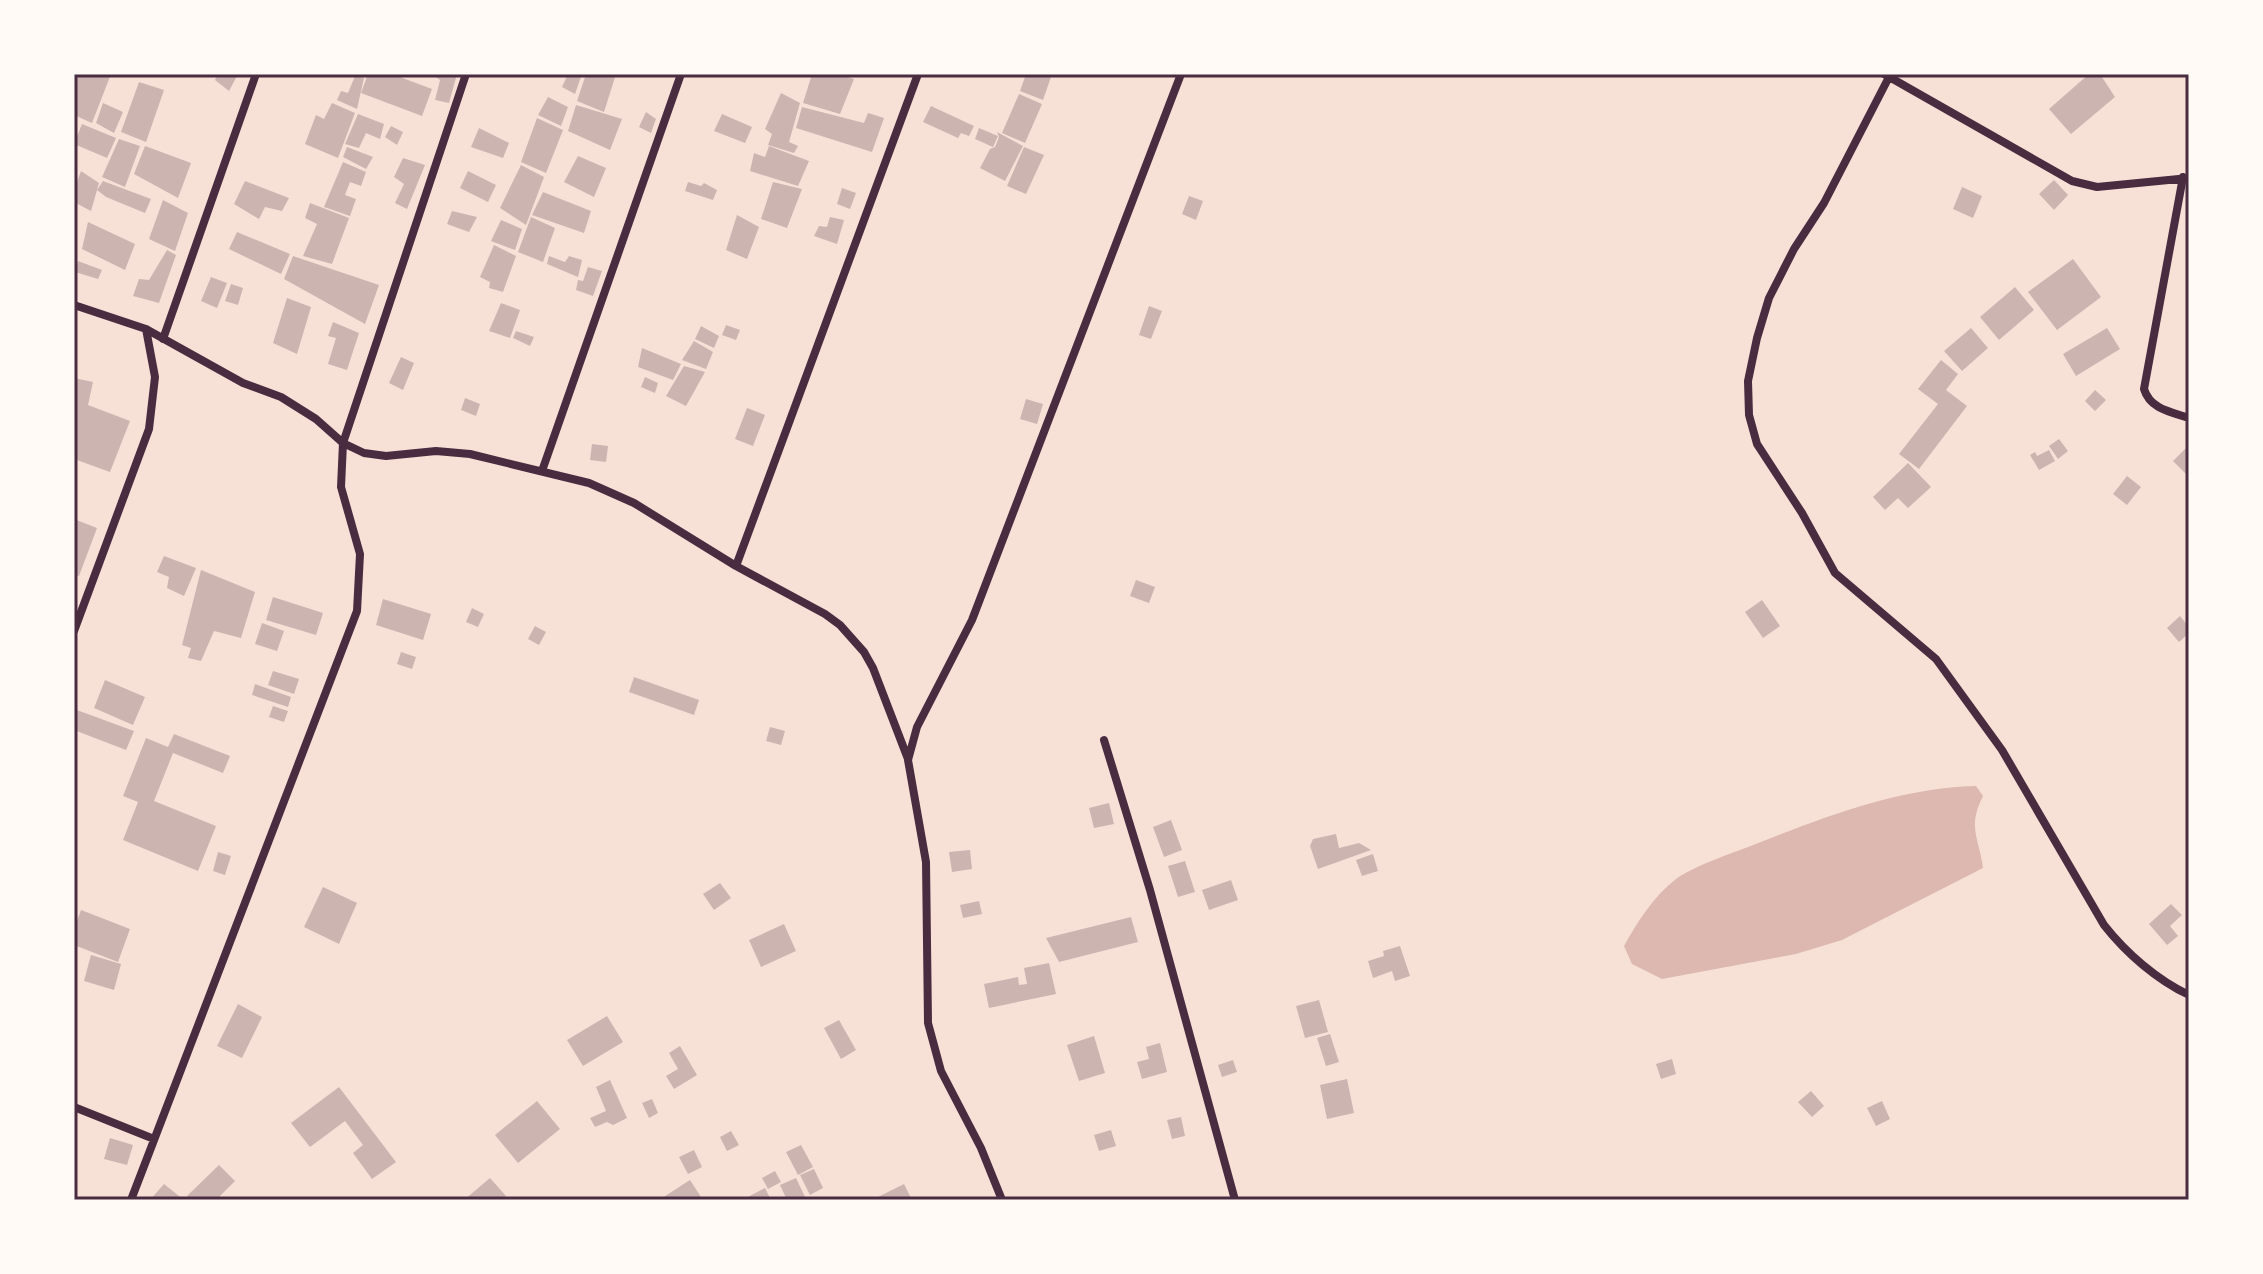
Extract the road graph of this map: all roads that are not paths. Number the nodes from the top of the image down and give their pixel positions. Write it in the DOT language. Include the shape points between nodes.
graph roads {
  1 [pos="256,74"];
  2 [pos="466,74"];
  3 [pos="681,74"];
  4 [pos="918,74"];
  5 [pos="1181,74"];
  6 [pos="1886,76"];
  7 [pos="2186,177"];
  8 [pos="74,305"];
  9 [pos="146,329"];
  10 [pos="163,339"];
  11 [pos="2189,418"];
  12 [pos="343,443"];
  13 [pos="542,471"];
  14 [pos="736,566"];
  15 [pos="74,631"];
  16 [pos="1104,740"];
  17 [pos="908,760"];
  18 [pos="2189,995"];
  19 [pos="74,1107"];
  20 [pos="154,1139"];
  21 [pos="131,1200"];
  22 [pos="1002,1200"];
  23 [pos="1235,1200"];
  1 -- 10 [label="street"];
  2 -- 12 [label="street"];
  3 -- 13 [label="street"];
  4 -- 14 [label="street"];
  5 -- 17 [label="street" via="972,620 917,727"];
  6 -- 7 [label="street" via="2072,181 2097,187"];
  6 -- 18 [label="street" via="1824,203 1769,298 1748,381 1757,444 1835,573 1936,659 1994,739 2117,942"];
  7 -- 11 [label="street" via="2144,389 2147,400 2157,407"];
  8 -- 9 [label="street"];
  9 -- 10 [label="street"];
  9 -- 15 [label="street" via="155,377 149,429"];
  10 -- 12 [label="street" via="243,383 281,397"];
  12 -- 13 [label="street" via="375,455 453,452"];
  12 -- 20 [label="street" via="341,487 360,554 357,611"];
  13 -- 14 [label="street" via="612,492"];
  14 -- 17 [label="street" via="825,614 853,638 873,668"];
  16 -- 23 [label="street"];
  17 -- 22 [label="street" via="926,862 928,1023 941,1071"];
  19 -- 20 [label="street"];
  20 -- 21 [label="street"];
}
